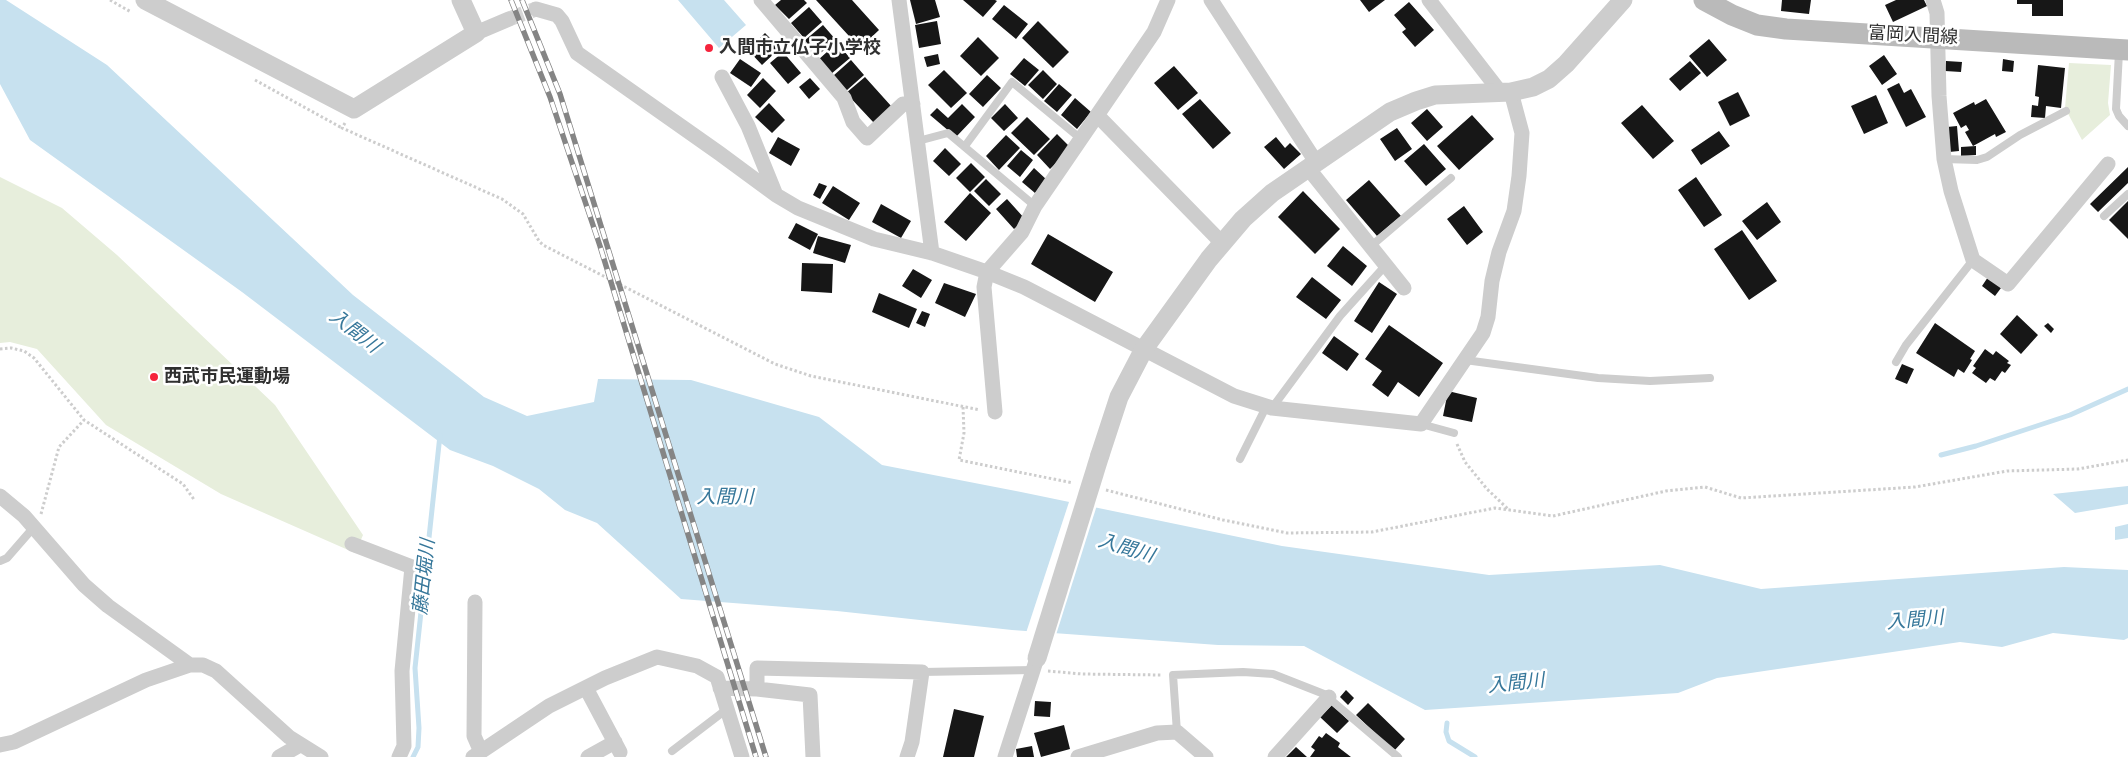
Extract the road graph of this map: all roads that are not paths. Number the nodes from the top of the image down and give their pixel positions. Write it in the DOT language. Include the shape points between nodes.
graph roads {
  1 [pos="145,0"];
  2 [pos="461,0"];
  3 [pos="761,0"];
  4 [pos="899,0"];
  5 [pos="1168,0"];
  6 [pos="1211,0"];
  7 [pos="1429,0"];
  8 [pos="1623,0"];
  9 [pos="1704,0"];
  10 [pos="536,9"];
  11 [pos="1935,9"];
  12 [pos="509,19"];
  13 [pos="476,33"];
  14 [pos="1937,37"];
  15 [pos="2124,50"];
  16 [pos="722,77"];
  17 [pos="1506,92"];
  18 [pos="913,104"];
  19 [pos="2066,111"];
  20 [pos="1097,115"];
  21 [pos="2128,126"];
  22 [pos="1081,139"];
  23 [pos="918,141"];
  24 [pos="965,146"];
  25 [pos="1944,159"];
  26 [pos="2108,164"];
  27 [pos="1312,165"];
  28 [pos="1450,178"];
  29 [pos="2128,194"];
  30 [pos="776,196"];
  31 [pos="1036,206"];
  32 [pos="2104,216"];
  33 [pos="1222,243"];
  34 [pos="1370,247"];
  35 [pos="932,253"];
  36 [pos="1973,260"];
  37 [pos="1385,266"];
  38 [pos="987,272"];
  39 [pos="1404,288"];
  40 [pos="1144,350"];
  41 [pos="1465,360"];
  42 [pos="1896,362"];
  43 [pos="1710,378"];
  44 [pos="1269,407"];
  45 [pos="995,412"];
  46 [pos="1421,424"];
  47 [pos="1454,433"];
  48 [pos="1240,459"];
  49 [pos="0,496"];
  50 [pos="34,528"];
  51 [pos="352,544"];
  52 [pos="0,561"];
  53 [pos="476,602"];
  54 [pos="1034,664"];
  55 [pos="190,665"];
  56 [pos="922,672"];
  57 [pos="586,688"];
  58 [pos="720,688"];
  59 [pos="757,690"];
  60 [pos="1329,697"];
  61 [pos="727,709"];
  62 [pos="1177,732"];
  63 [pos="0,745"];
  64 [pos="300,745"];
  65 [pos="672,751"];
  66 [pos="477,754"];
  67 [pos="279,757"];
  68 [pos="321,757"];
  69 [pos="399,757"];
  70 [pos="588,757"];
  71 [pos="742,757"];
  72 [pos="814,757"];
  73 [pos="906,757"];
  74 [pos="1005,757"];
  75 [pos="1078,757"];
  76 [pos="1206,757"];
  77 [pos="1275,757"];
  78 [pos="1398,757"];
  1 -- 13 [label="street" via="354,109"];
  2 -- 13 [label="street"];
  3 -- 18 [label="street" via="844,98 853,122 867,138 904,104"];
  4 -- 18 [label="street"];
  5 -- 20 [label="street" via="1154,32"];
  6 -- 27 [label="street"];
  7 -- 17 [label="street"];
  8 -- 17 [label="street" via="1549,79 1533,87"];
  9 -- 14 [label="main road, 富岡入間線" via="1758,25"];
  10 -- 30 [label="street" via="557,15 577,53"];
  11 -- 14 [label="street"];
  12 -- 13 [label="street"];
  14 -- 15 [label="main road, 富岡入間線"];
  14 -- 25 [label="street"];
  15 -- 21 [label="lane" via="2116,109"];
  16 -- 30 [label="street" via="748,126"];
  17 -- 27 [label="street" via="1435,95 1416,101 1390,112"];
  17 -- 41 [label="street" via="1522,133 1520,176 1514,210 1492,281 1488,317 1483,333"];
  18 -- 23 [label="street"];
  19 -- 25 [label="lane" via="1987,157 1977,160"];
  20 -- 22 [label="street"];
  20 -- 33 [label="street"];
  22 -- 24 [label="lane" via="1012,82"];
  22 -- 31 [label="street"];
  23 -- 24 [label="lane" via="948,133"];
  23 -- 35 [label="street"];
  24 -- 31 [label="lane"];
  25 -- 36 [label="street"];
  26 -- 36 [label="street" via="2008,284"];
  27 -- 33 [label="street" via="1272,193"];
  27 -- 34 [label="street"];
  28 -- 34 [label="lane"];
  29 -- 32 [label="lane"];
  30 -- 35 [label="street" via="874,239"];
  31 -- 38 [label="street" via="1022,232"];
  33 -- 40 [label="street"];
  34 -- 37 [label="street"];
  35 -- 38 [label="street"];
  36 -- 42 [label="lane"];
  37 -- 39 [label="street"];
  37 -- 44 [label="lane" via="1340,316"];
  38 -- 40 [label="street" via="1024,287"];
  38 -- 45 [label="street" via="984,287"];
  40 -- 44 [label="street" via="1234,396"];
  40 -- 54 [label="street, bridge" via="1119,397"];
  41 -- 43 [label="lane" via="1598,378 1650,381"];
  41 -- 46 [label="street"];
  44 -- 46 [label="street"];
  44 -- 48 [label="lane"];
  46 -- 47 [label="lane"];
  49 -- 50 [label="street"];
  50 -- 52 [label="lane" via="7,558"];
  50 -- 55 [label="street" via="84,585"];
  51 -- 69 [label="street" via="412,567 402,671 404,746"];
  53 -- 66 [label="street" via="474,736"];
  54 -- 56 [label="lane"];
  54 -- 74 [label="street"];
  55 -- 63 [label="street" via="146,680 14,742"];
  55 -- 64 [label="street" via="203,665 216,671"];
  56 -- 59 [label="street" via="756,668"];
  56 -- 73 [label="street" via="912,742"];
  57 -- 58 [label="street" via="657,657 697,666 717,677"];
  57 -- 66 [label="street" via="549,706"];
  57 -- 70 [label="street" via="617,747"];
  58 -- 59 [label="street"];
  58 -- 61 [label="street"];
  59 -- 72 [label="street" via="810,695"];
  60 -- 62 [label="lane" via="1272,674 1173,675"];
  60 -- 77 [label="street"];
  60 -- 78 [label="lane"];
  61 -- 65 [label="lane"];
  61 -- 71 [label="street"];
  62 -- 75 [label="street" via="1157,733"];
  62 -- 76 [label="street"];
  64 -- 67 [label="street"];
  64 -- 68 [label="street"];
}
